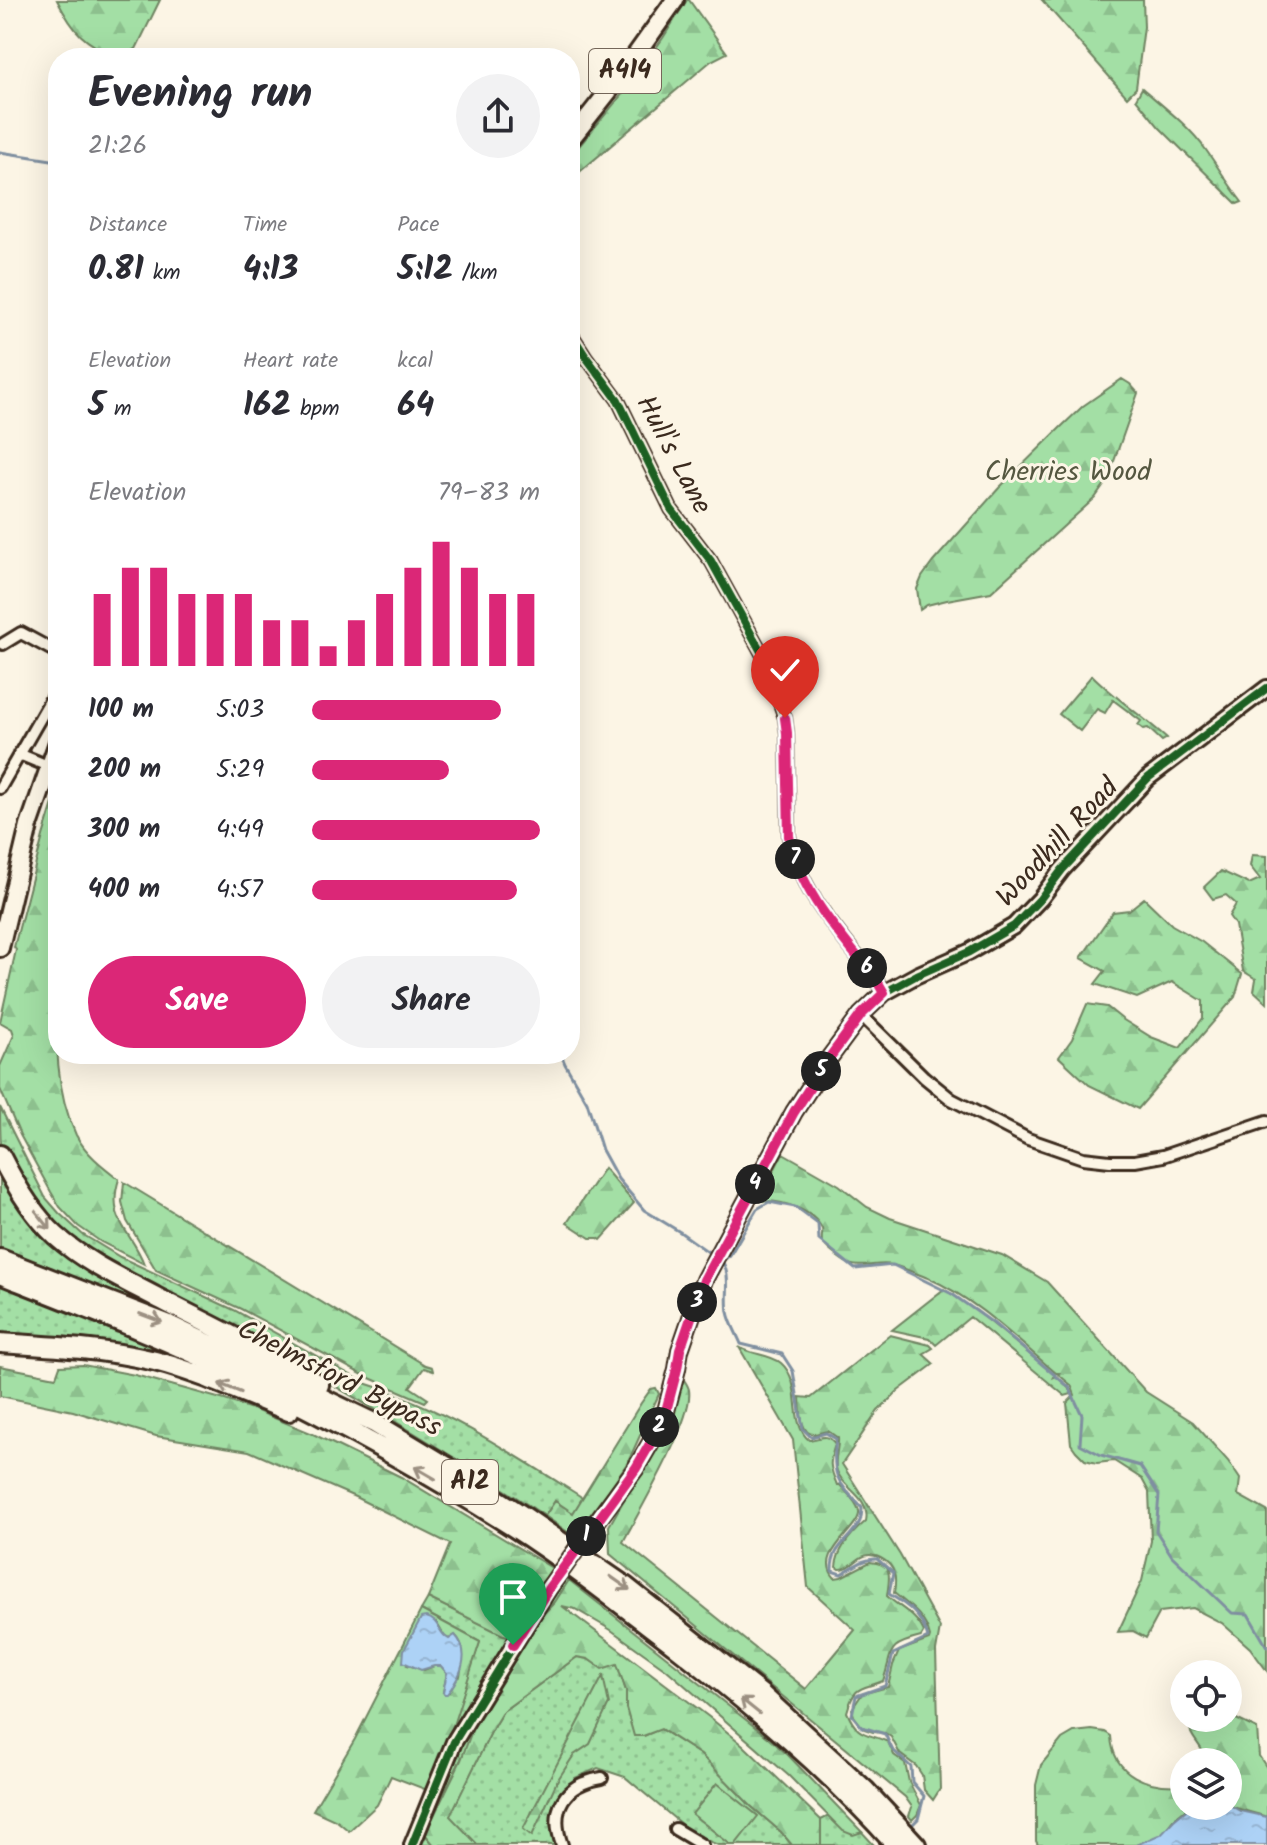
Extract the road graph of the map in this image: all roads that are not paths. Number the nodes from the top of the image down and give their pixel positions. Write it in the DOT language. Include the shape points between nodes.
graph roads {
  1 [pos="675,0"];
  2 [pos="580,127"];
  3 [pos="580,348"];
  4 [pos="3,644"];
  5 [pos="48,648"];
  6 [pos="1267,688"];
  7 [pos="48,704"];
  8 [pos="19,754"];
  9 [pos="48,766"];
  10 [pos="0,788"];
  11 [pos="0,948"];
  12 [pos="884,993"];
  13 [pos="861,1015"];
  14 [pos="1267,1121"];
  15 [pos="0,1155"];
  16 [pos="0,1259"];
  17 [pos="0,1274"];
  18 [pos="0,1343"];
  19 [pos="376,1424"];
  20 [pos="380,1448"];
  21 [pos="602,1778"];
  22 [pos="874,1810"];
  23 [pos="675,1829"];
  24 [pos="412,1845"];
  25 [pos="562,1845"];
  26 [pos="702,1845"];
  27 [pos="896,1845"];
  28 [pos="916,1845"];
  1 -- 2 [label="main road, A414"];
  3 -- 12 [label="street, Hull's Lane" via="618,400 671,509 711,561 764,657 785,718 791,848 824,913"];
  4 -- 5 [label="street" via="21,633"];
  6 -- 12 [label="street, Woodhill Road" via="1148,778 1014,926"];
  7 -- 8 [label="street"];
  8 -- 9 [label="street"];
  8 -- 10 [label="street"];
  9 -- 11 [label="main road"];
  12 -- 13 [label="street, Woodhill Road"];
  13 -- 14 [label="street" via="951,1099 1028,1139 1083,1158 1135,1161 1163,1156"];
  13 -- 24 [label="street, Woodhill Road, bridge" via="794,1112 704,1280 654,1437 549,1588 454,1742"];
  15 -- 19 [label="highway, A12, one-way" via="36,1212 75,1251 316,1383"];
  16 -- 19 [label="highway, Chelmsford Bypass / A12, one-way" via="169,1325"];
  17 -- 20 [label="highway, Chelmsford Bypass / A12" via="250,1380"];
  20 -- 18 [label="highway, A12, one-way" via="155,1361"];
  19 -- 22 [label="highway, Chelmsford Bypass / A12, one-way" via="626,1587 762,1695"];
  22 -- 20 [label="highway, Chelmsford Bypass / A12, one-way" via="588,1579"];
  21 -- 25 [label="street" via="571,1790 558,1808"];
  22 -- 27 [label="highway, Chelmsford Bypass / A12"];
  22 -- 28 [label="highway, Chelmsford Bypass / A12"];
  23 -- 26 [label="street"];
}
